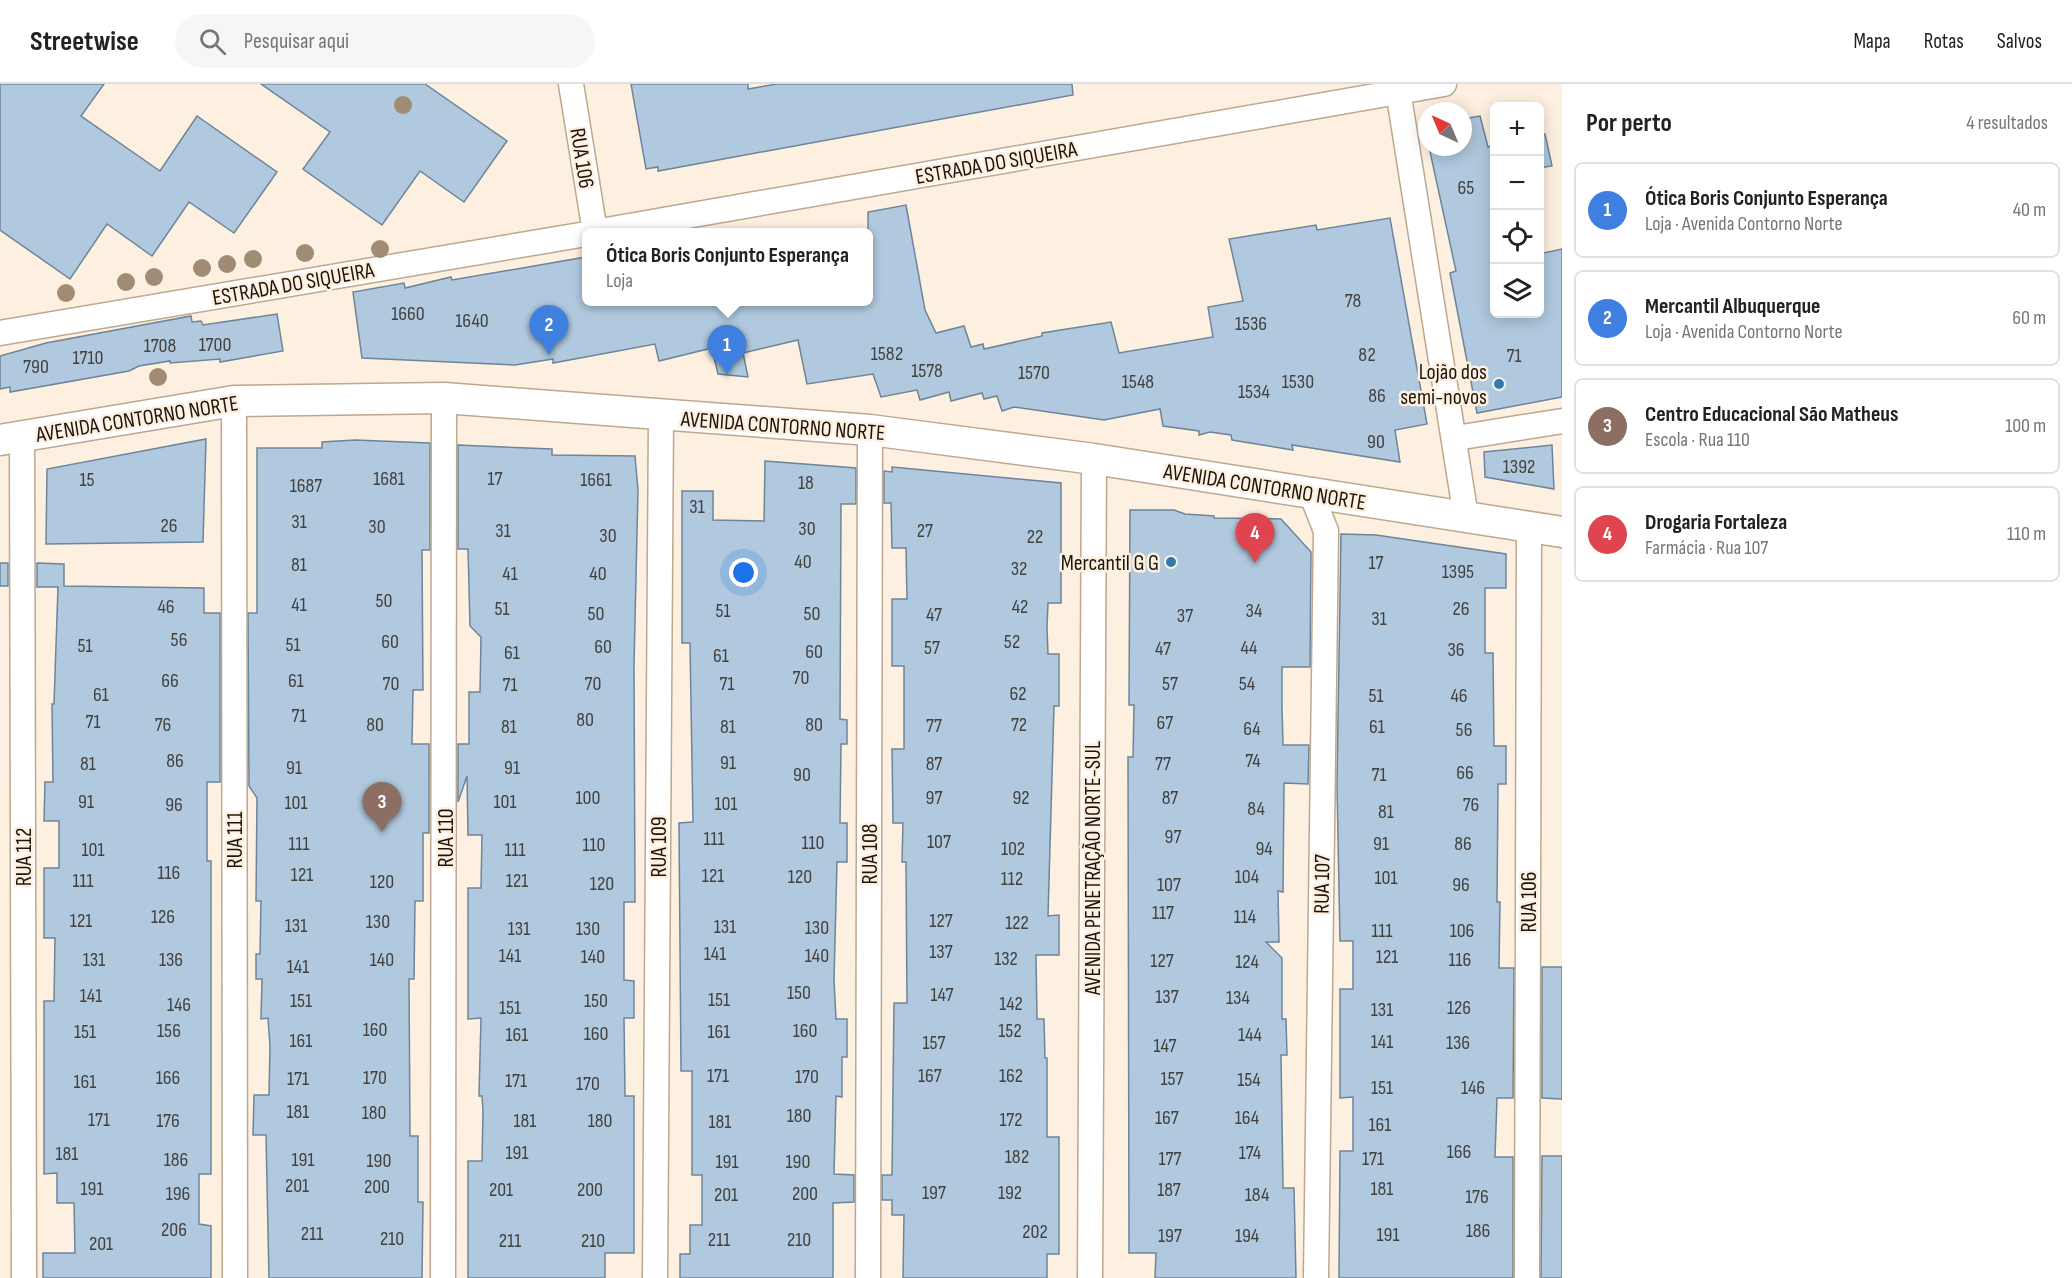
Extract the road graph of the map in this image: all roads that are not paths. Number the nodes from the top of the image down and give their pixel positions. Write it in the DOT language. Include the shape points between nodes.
graph roads {
  1 [pos="571,84"];
  2 [pos="1444,84"];
  3 [pos="1397,88"];
  4 [pos="594,228"];
  5 [pos="617,228"];
  6 [pos="582,235"];
  7 [pos="0,333"];
  8 [pos="444,398"];
  9 [pos="234,401"];
  10 [pos="661,416"];
  11 [pos="1562,421"];
  12 [pos="870,430"];
  13 [pos="11,438"];
  14 [pos="1456,438"];
  15 [pos="1094,459"];
  16 [pos="1311,493"];
  17 [pos="1466,517"];
  18 [pos="1529,526"];
  19 [pos="1562,532"];
  20 [pos="24,1278"];
  21 [pos="235,1278"];
  22 [pos="443,1278"];
  23 [pos="655,1278"];
  24 [pos="868,1278"];
  25 [pos="1090,1278"];
  26 [pos="1316,1278"];
  27 [pos="1527,1278"];
  1 -- 4 [label="street, RUA 106"];
  2 -- 3 [label="street, ESTRADA DO SIQUEIRA"];
  3 -- 5 [label="street, ESTRADA DO SIQUEIRA"];
  3 -- 14 [label="street"];
  6 -- 7 [label="street, ESTRADA DO SIQUEIRA"];
  8 -- 9 [label="street, AVENIDA CONTORNO NORTE"];
  8 -- 10 [label="street, AVENIDA CONTORNO NORTE"];
  8 -- 22 [label="street, RUA 110"];
  9 -- 13 [label="street, AVENIDA CONTORNO NORTE"];
  9 -- 21 [label="street, RUA 111"];
  10 -- 12 [label="street, AVENIDA CONTORNO NORTE"];
  10 -- 23 [label="street, RUA 109"];
  11 -- 14 [label="street"];
  12 -- 15 [label="street, AVENIDA CONTORNO NORTE"];
  12 -- 24 [label="street, RUA 108"];
  13 -- 20 [label="street, RUA 112"];
  14 -- 17 [label="street"];
  15 -- 16 [label="street, AVENIDA CONTORNO NORTE"];
  15 -- 25 [label="street, AVENIDA PENETRAÇÃO NORTE-SUL"];
  16 -- 17 [label="street, AVENIDA CONTORNO NORTE"];
  16 -- 26 [label="street, RUA 107" via="1326,531"];
  17 -- 18 [label="street, AVENIDA CONTORNO NORTE"];
  18 -- 19 [label="street, AVENIDA CONTORNO NORTE"];
  18 -- 27 [label="street, RUA 106"];
}
